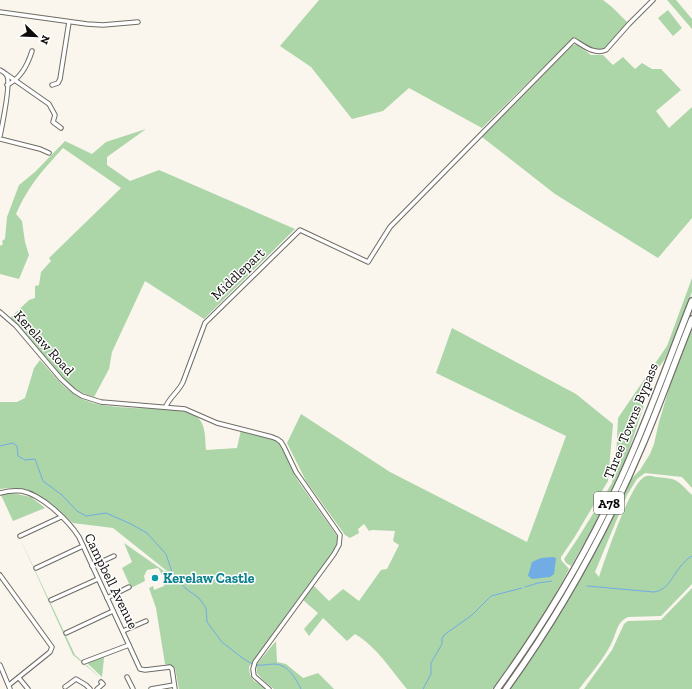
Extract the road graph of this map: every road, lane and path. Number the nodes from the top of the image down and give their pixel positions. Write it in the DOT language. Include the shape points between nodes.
graph roads {
  1 [pos="653,0"];
  2 [pos="0,12"];
  3 [pos="68,22"];
  4 [pos="138,22"];
  5 [pos="32,51"];
  6 [pos="0,70"];
  7 [pos="6,74"];
  8 [pos="15,80"];
  9 [pos="7,85"];
  10 [pos="52,85"];
  11 [pos="61,128"];
  12 [pos="0,138"];
  13 [pos="49,153"];
  14 [pos="692,301"];
  15 [pos="0,312"];
  16 [pos="692,319"];
  17 [pos="166,406"];
  18 [pos="0,493"];
  19 [pos="61,517"];
  20 [pos="20,536"];
  21 [pos="83,546"];
  22 [pos="114,556"];
  23 [pos="92,566"];
  24 [pos="36,568"];
  25 [pos="0,575"];
  26 [pos="98,579"];
  27 [pos="129,587"];
  28 [pos="107,598"];
  29 [pos="51,600"];
  30 [pos="113,611"];
  31 [pos="146,621"];
  32 [pos="123,631"];
  33 [pos="66,633"];
  34 [pos="129,645"];
  35 [pos="84,662"];
  36 [pos="0,665"];
  37 [pos="127,677"];
  38 [pos="19,678"];
  39 [pos="101,682"];
  40 [pos="9,687"];
  41 [pos="65,687"];
  42 [pos="175,687"];
  43 [pos="28,689"];
  44 [pos="90,689"];
  45 [pos="97,689"];
  46 [pos="133,689"];
  47 [pos="151,689"];
  48 [pos="269,689"];
  49 [pos="497,689"];
  50 [pos="506,689"];
  1 -- 17 [label="street, Middlepart" via="606,50 592,50 574,40 390,227 368,262 300,230 205,322 183,382"];
  2 -- 3 [label="street"];
  3 -- 4 [label="street"];
  3 -- 10 [label="street" via="60,79"];
  5 -- 8 [label="street" via="27,64"];
  6 -- 7 [label="street"];
  7 -- 8 [label="street"];
  7 -- 9 [label="street"];
  8 -- 9 [label="street"];
  8 -- 11 [label="street" via="49,104 55,115 53,122"];
  9 -- 12 [label="street"];
  12 -- 13 [label="street"];
  14 -- 49 [label="highway, Three Towns Bypass / A78" via="637,442 600,522 564,588"];
  15 -- 17 [label="street, Kerelaw Road" via="16,326 54,373 78,394 101,402"];
  16 -- 50 [label="highway, Three Towns Bypass / A78" via="643,445 606,524 570,591"];
  17 -- 48 [label="street, Kerelaw Road" via="190,410 217,423 272,437 281,442 296,472 340,535 339,545 334,554 255,662 253,672 256,679"];
  18 -- 19 [label="street, Campbell Avenue" via="27,493 39,499"];
  19 -- 20 [label="street"];
  19 -- 21 [label="street, Campbell Avenue" via="76,533"];
  21 -- 23 [label="street, Campbell Avenue"];
  21 -- 24 [label="street"];
  22 -- 23 [label="street"];
  23 -- 26 [label="street, Campbell Avenue"];
  25 -- 38 [label="street" via="52,647 50,652"];
  26 -- 28 [label="street, Campbell Avenue"];
  26 -- 29 [label="street"];
  27 -- 28 [label="street"];
  28 -- 30 [label="street, Campbell Avenue"];
  30 -- 32 [label="street, Campbell Avenue"];
  30 -- 33 [label="street"];
  31 -- 32 [label="street"];
  32 -- 34 [label="street, Campbell Avenue"];
  34 -- 35 [label="street"];
  34 -- 42 [label="street, Campbell Avenue" via="141,670 167,667 172,669"];
  36 -- 40 [label="street"];
  37 -- 46 [label="street"];
  38 -- 40 [label="street"];
  38 -- 43 [label="street"];
  39 -- 45 [label="street" via="103,684"];
  41 -- 44 [label="street" via="76,679"];
  42 -- 47 [label="street"];
}
